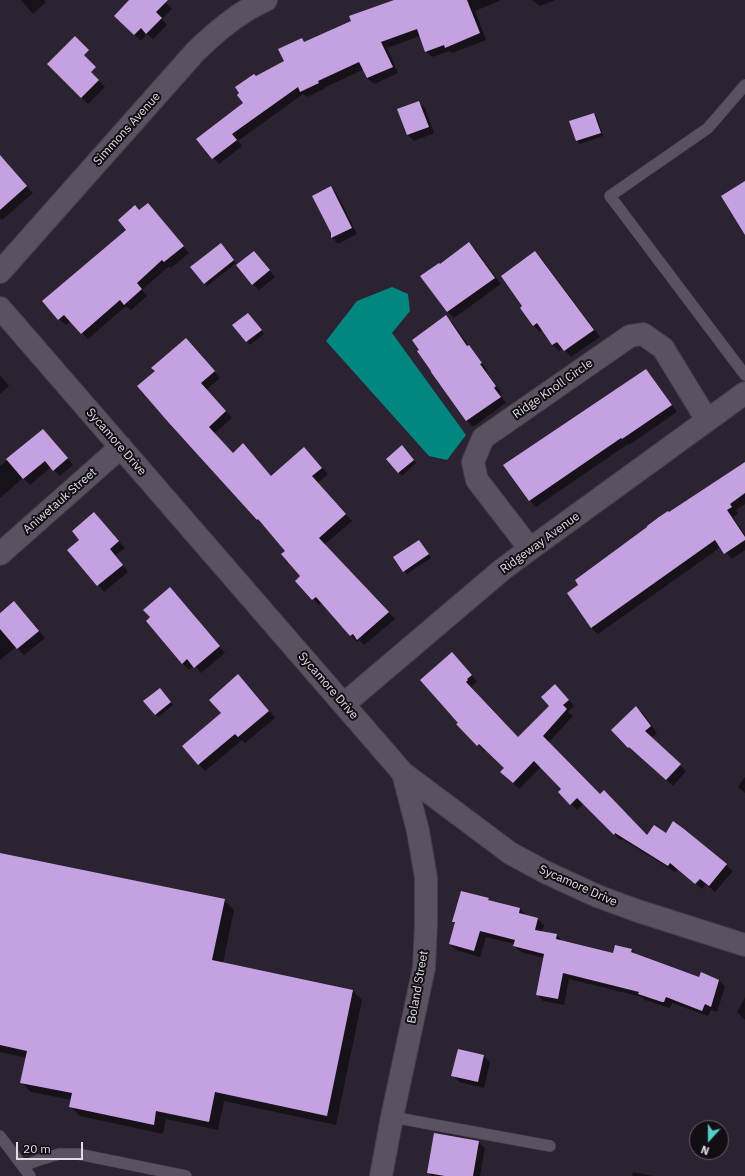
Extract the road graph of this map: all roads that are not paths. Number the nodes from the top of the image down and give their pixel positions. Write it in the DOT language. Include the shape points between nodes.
graph roads {
  1 [pos="266,0"];
  2 [pos="745,85"];
  3 [pos="0,272"];
  4 [pos="0,308"];
  5 [pos="745,375"];
  6 [pos="745,393"];
  7 [pos="708,420"];
  8 [pos="121,448"];
  9 [pos="530,548"];
  10 [pos="0,554"];
  11 [pos="344,704"];
  12 [pos="403,773"];
  13 [pos="745,944"];
  14 [pos="392,1118"];
  15 [pos="0,1136"];
  16 [pos="550,1146"];
  17 [pos="23,1166"];
  18 [pos="30,1176"];
  19 [pos="186,1176"];
  20 [pos="381,1176"];
  1 -- 3 [label="street, Simmons Avenue" via="235,18 196,51"];
  2 -- 5 [label="lane" via="708,128 610,196"];
  4 -- 8 [label="street, Sycamore Drive"];
  6 -- 7 [label="street, Ridgeway Avenue"];
  7 -- 9 [label="street, Ridgeway Avenue"];
  7 -- 9 [label="street, Ridge Knoll Circle" via="662,348 643,334 630,336 483,438 473,462 477,480"];
  8 -- 10 [label="street, Aniwetauk Street"];
  8 -- 11 [label="street, Sycamore Drive"];
  9 -- 11 [label="street, Ridgeway Avenue"];
  11 -- 12 [label="street, Sycamore Drive"];
  12 -- 13 [label="street, Sycamore Drive" via="510,853 545,872 597,896 638,911"];
  12 -- 14 [label="street, Boland Street" via="418,831 426,878 426,924 424,968"];
  14 -- 16 [label="lane"];
  14 -- 20 [label="street, Boland Street"];
  15 -- 17 [label="lane"];
  17 -- 18 [label="lane"];
  17 -- 19 [label="lane" via="59,1154 78,1154"];
}
